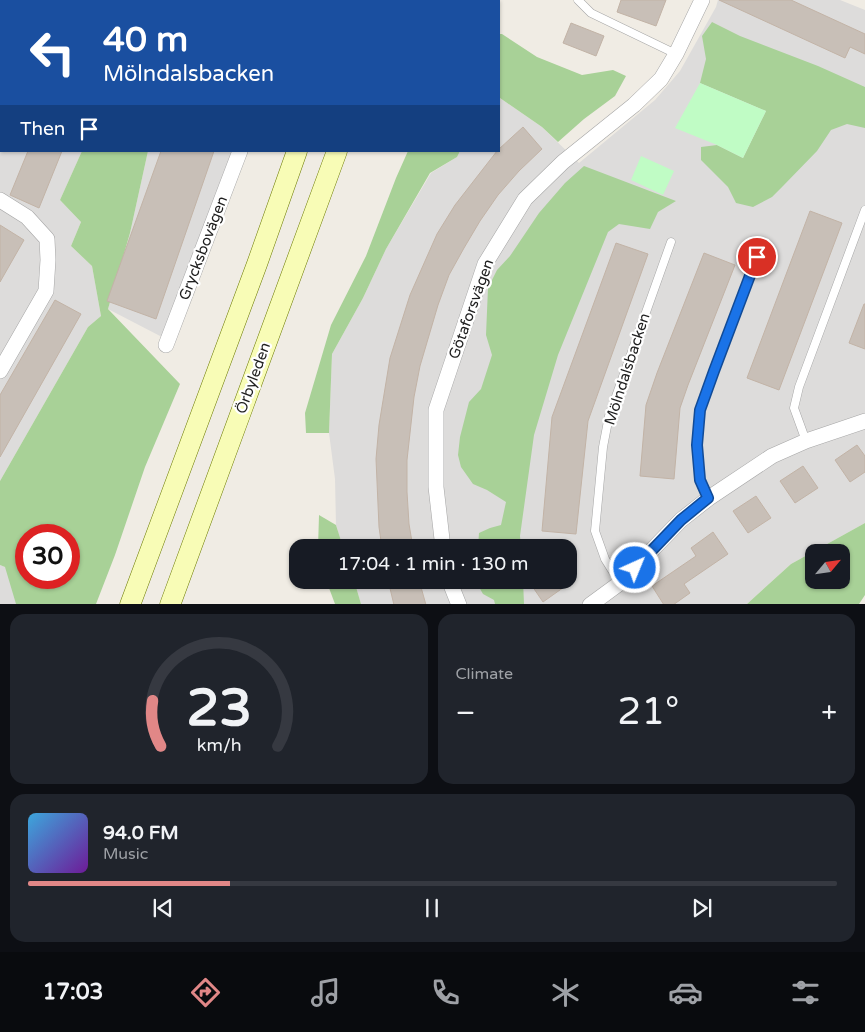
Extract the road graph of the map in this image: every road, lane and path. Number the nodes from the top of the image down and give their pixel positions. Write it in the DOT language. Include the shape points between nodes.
graph roads {
  1 [pos="578,0"];
  2 [pos="702,0"];
  3 [pos="676,54"];
  4 [pos="240,152"];
  5 [pos="297,152"];
  6 [pos="337,152"];
  7 [pos="0,200"];
  8 [pos="865,210"];
  9 [pos="671,242"];
  10 [pos="757,257"];
  11 [pos="166,345"];
  12 [pos="0,371"];
  13 [pos="865,421"];
  14 [pos="806,442"];
  15 [pos="708,498"];
  16 [pos="442,539"];
  17 [pos="620,583"];
  18 [pos="453,589"];
  19 [pos="130,604"];
  20 [pos="170,604"];
  21 [pos="459,604"];
  22 [pos="590,604"];
  1 -- 3 [label="lane" via="591,13"];
  2 -- 3 [label="street, Götaforsvägen"];
  3 -- 16 [label="street, Götaforsvägen" via="661,79 634,105 563,162 525,199 485,264 436,410 436,486"];
  4 -- 11 [label="street, Grycksbovägen"];
  5 -- 19 [label="main road"];
  6 -- 20 [label="main road, Örbyleden"];
  7 -- 12 [label="street" via="26,216 47,240 48,260 46,291"];
  8 -- 14 [label="lane" via="799,388 794,408"];
  9 -- 17 [label="lane, Mölndalsbacken" via="609,416 604,448 595,531"];
  10 -- 15 [label="lane" via="700,410 697,445 700,480"];
  13 -- 14 [label="street"];
  14 -- 15 [label="street" via="772,456"];
  15 -- 17 [label="street" via="681,520"];
  17 -- 22 [label="street"];
  18 -- 21 [label="street"];
}
